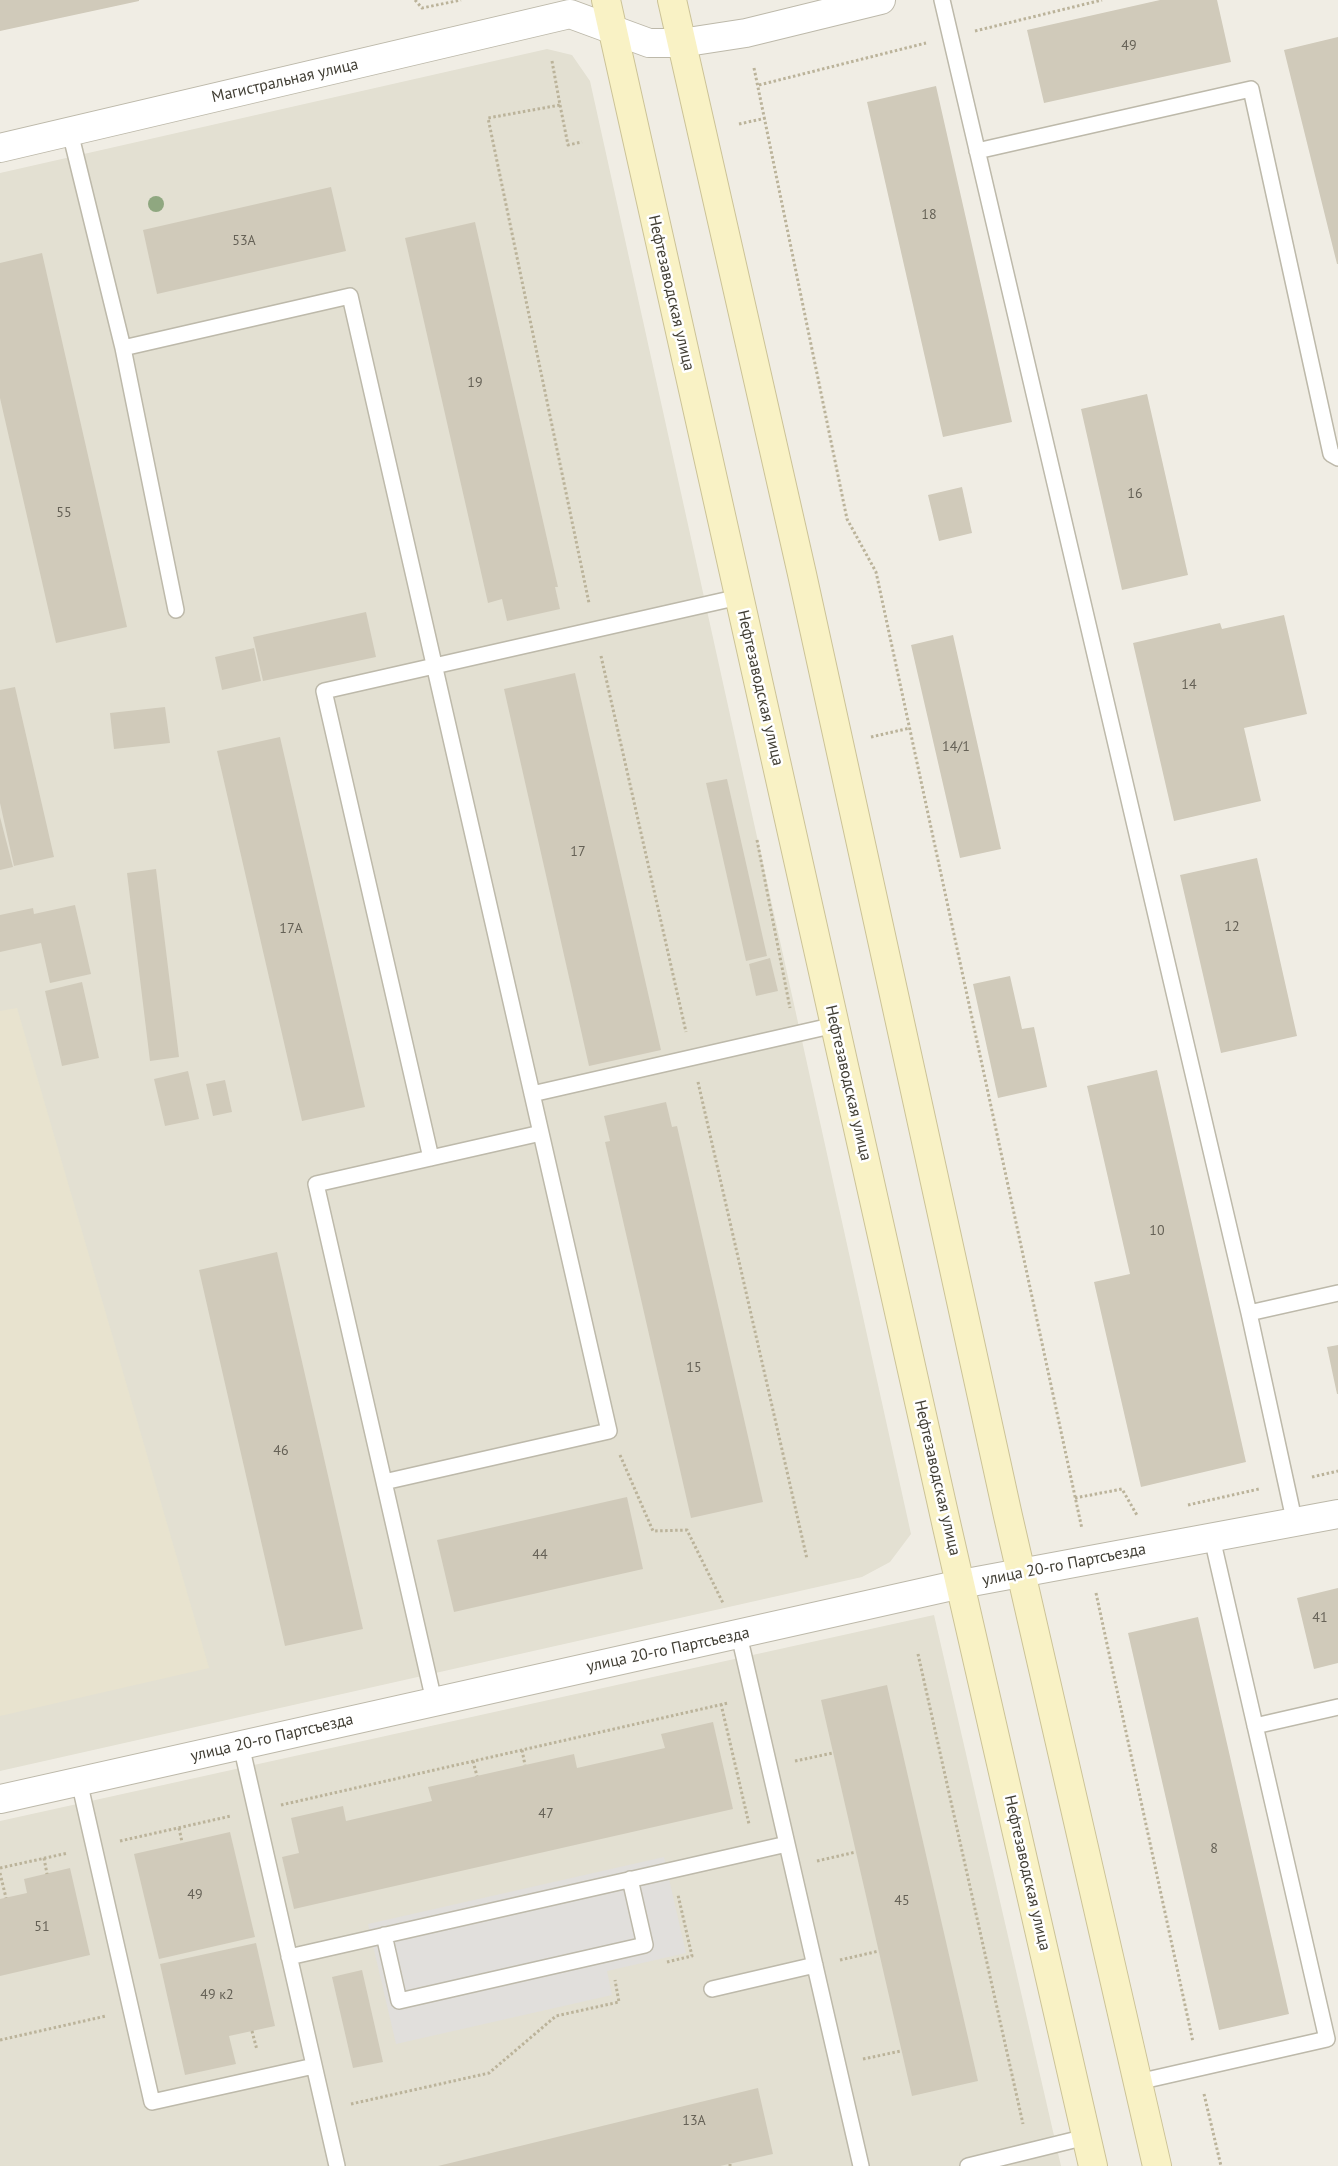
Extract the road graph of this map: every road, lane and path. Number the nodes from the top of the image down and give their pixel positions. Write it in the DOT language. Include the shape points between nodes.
graph roads {
  1 [pos="415,0"];
  2 [pos="460,0"];
  3 [pos="606,0"];
  4 [pos="672,0"];
  5 [pos="881,0"];
  6 [pos="942,0"];
  7 [pos="576,7"];
  8 [pos="613,29"];
  9 [pos="681,43"];
  10 [pos="552,61"];
  11 [pos="754,68"];
  12 [pos="560,105"];
  13 [pos="766,118"];
  14 [pos="738,124"];
  15 [pos="70,132"];
  16 [pos="582,142"];
  17 [pos="0,148"];
  18 [pos="977,151"];
  19 [pos="123,348"];
  20 [pos="1338,458"];
  21 [pos="739,597"];
  22 [pos="176,610"];
  23 [pos="595,630"];
  24 [pos="435,666"];
  25 [pos="910,728"];
  26 [pos="865,738"];
  27 [pos="755,832"];
  28 [pos="835,1025"];
  29 [pos="795,1033"];
  30 [pos="692,1058"];
  31 [pos="532,1094"];
  32 [pos="541,1133"];
  33 [pos="430,1158"];
  34 [pos="1338,1293"];
  35 [pos="1249,1313"];
  36 [pos="609,1431"];
  37 [pos="1338,1471"];
  38 [pos="384,1482"];
  39 [pos="1286,1483"];
  40 [pos="1075,1498"];
  41 [pos="1183,1506"];
  42 [pos="1338,1514"];
  43 [pos="1146,1515"];
  44 [pos="1295,1524"];
  45 [pos="1212,1538"];
  46 [pos="806,1560"];
  47 [pos="1089,1560"];
  48 [pos="1021,1572"];
  49 [pos="961,1584"];
  50 [pos="739,1635"];
  51 [pos="918,1654"];
  52 [pos="754,1697"];
  53 [pos="434,1701"];
  54 [pos="721,1704"];
  55 [pos="1338,1707"];
  56 [pos="1255,1726"];
  57 [pos="241,1745"];
  58 [pos="522,1750"];
  59 [pos="833,1753"];
  60 [pos="473,1761"];
  61 [pos="525,1765"];
  62 [pos="770,1767"];
  63 [pos="476,1776"];
  64 [pos="79,1781"];
  65 [pos="0,1799"];
  66 [pos="256,1810"];
  67 [pos="179,1828"];
  68 [pos="750,1829"];
  69 [pos="182,1842"];
  70 [pos="787,1844"];
  71 [pos="94,1847"];
  72 [pos="856,1852"];
  73 [pos="44,1858"];
  74 [pos="792,1866"];
  75 [pos="0,1868"];
  76 [pos="0,1873"];
  77 [pos="47,1874"];
  78 [pos="630,1879"];
  79 [pos="6,1898"];
  80 [pos="384,1935"];
  81 [pos="878,1951"];
  82 [pos="290,1957"];
  83 [pos="815,1966"];
  84 [pos="712,1989"];
  85 [pos="131,2010"];
  86 [pos="556,2016"];
  87 [pos="0,2040"];
  88 [pos="901,2051"];
  89 [pos="838,2065"];
  90 [pos="314,2066"];
  91 [pos="1198,2068"];
  92 [pos="1138,2082"];
  93 [pos="324,2110"];
  94 [pos="1025,2132"];
  95 [pos="1086,2137"];
  96 [pos="337,2166"];
  97 [pos="861,2166"];
  98 [pos="968,2166"];
  99 [pos="1093,2166"];
  100 [pos="1157,2166"];
  101 [pos="1221,2166"];
  1 -- 2 [label="path" via="422,8"];
  3 -- 8 [label="main road, Нефтезаводская улица"];
  4 -- 9 [label="main road"];
  5 -- 9 [label="street, Магистральная улица" via="746,33"];
  6 -- 18 [label="lane"];
  7 -- 8 [label="street, Магистральная улица"];
  7 -- 15 [label="street, Магистральная улица"];
  8 -- 9 [label="street, Магистральная улица" via="649,43"];
  8 -- 21 [label="main road, Нефтезаводская улица"];
  9 -- 48 [label="main road" via="805,583"];
  10 -- 12 [label="path"];
  11 -- 13 [label="path"];
  12 -- 16 [label="path" via="568,145"];
  12 -- 23 [label="path" via="488,118"];
  13 -- 14 [label="path"];
  13 -- 25 [label="path" via="847,519 876,572"];
  15 -- 17 [label="street, Магистральная улица"];
  15 -- 19 [label="lane"];
  18 -- 20 [label="lane" via="1251,89 1331,454"];
  18 -- 35 [label="lane"];
  19 -- 22 [label="lane"];
  19 -- 24 [label="lane" via="350,296"];
  21 -- 23 [label="lane"];
  21 -- 28 [label="main road, Нефтезаводская улица"];
  23 -- 24 [label="lane"];
  23 -- 30 [label="path"];
  24 -- 31 [label="lane"];
  24 -- 33 [label="lane" via="324,691"];
  25 -- 26 [label="path"];
  25 -- 40 [label="path"];
  27 -- 29 [label="path"];
  28 -- 29 [label="lane"];
  28 -- 49 [label="main road, Нефтезаводская улица"];
  29 -- 30 [label="lane"];
  30 -- 31 [label="lane"];
  30 -- 46 [label="path"];
  31 -- 32 [label="lane"];
  32 -- 33 [label="lane"];
  32 -- 36 [label="lane"];
  33 -- 38 [label="lane" via="316,1184"];
  34 -- 35 [label="lane"];
  35 -- 39 [label="lane"];
  36 -- 38 [label="lane"];
  36 -- 50 [label="path" via="653,1531 687,1530"];
  37 -- 39 [label="path"];
  38 -- 53 [label="lane"];
  39 -- 41 [label="path"];
  39 -- 44 [label="lane"];
  40 -- 43 [label="path" via="1122,1489 1136,1517"];
  40 -- 47 [label="path"];
  42 -- 44 [label="street, улица 20-го Партсъезда"];
  44 -- 45 [label="street, улица 20-го Партсъезда"];
  45 -- 47 [label="street, улица 20-го Партсъезда"];
  45 -- 56 [label="lane"];
  47 -- 48 [label="street, улица 20-го Партсъезда"];
  47 -- 91 [label="path"];
  48 -- 49 [label="street, улица 20-го Партсъезда"];
  48 -- 92 [label="main road"];
  49 -- 50 [label="street, улица 20-го Партсъезда"];
  49 -- 95 [label="main road, Нефтезаводская улица"];
  50 -- 52 [label="lane"];
  50 -- 53 [label="street, улица 20-го Партсъезда"];
  51 -- 94 [label="path"];
  52 -- 54 [label="path"];
  52 -- 62 [label="lane"];
  53 -- 57 [label="street, улица 20-го Партсъезда"];
  54 -- 58 [label="path"];
  54 -- 68 [label="path"];
  55 -- 56 [label="lane"];
  56 -- 91 [label="lane" via="1326,2039"];
  57 -- 64 [label="street, улица 20-го Партсъезда"];
  57 -- 66 [label="lane"];
  58 -- 60 [label="path"];
  58 -- 61 [label="path"];
  59 -- 62 [label="path"];
  60 -- 63 [label="path"];
  60 -- 66 [label="path"];
  62 -- 70 [label="lane"];
  64 -- 65 [label="street, улица 20-го Партсъезда"];
  64 -- 71 [label="lane"];
  66 -- 67 [label="path"];
  66 -- 82 [label="lane"];
  67 -- 69 [label="path"];
  67 -- 71 [label="path"];
  70 -- 74 [label="lane"];
  70 -- 78 [label="lane"];
  71 -- 73 [label="path"];
  71 -- 85 [label="lane"];
  72 -- 74 [label="path"];
  73 -- 75 [label="path"];
  73 -- 77 [label="path"];
  74 -- 83 [label="lane"];
  76 -- 79 [label="path"];
  78 -- 80 [label="lane"];
  78 -- 80 [label="lane" via="645,1945 399,2001"];
  80 -- 82 [label="lane"];
  81 -- 83 [label="path"];
  82 -- 90 [label="lane"];
  83 -- 84 [label="lane"];
  83 -- 89 [label="lane"];
  85 -- 87 [label="path"];
  85 -- 90 [label="lane" via="152,2102"];
  86 -- 93 [label="path" via="488,2073"];
  88 -- 89 [label="path"];
  89 -- 97 [label="lane"];
  90 -- 93 [label="lane"];
  91 -- 92 [label="lane"];
  91 -- 101 [label="path"];
  92 -- 100 [label="main road"];
  93 -- 96 [label="lane"];
  95 -- 98 [label="lane"];
  95 -- 99 [label="main road, Нефтезаводская улица"];
}
